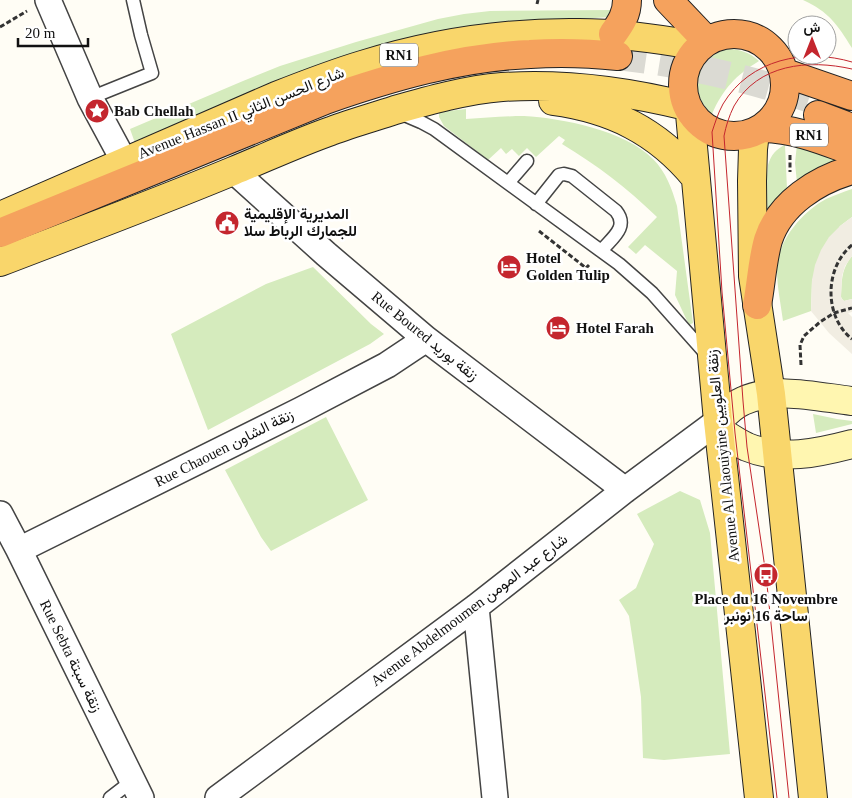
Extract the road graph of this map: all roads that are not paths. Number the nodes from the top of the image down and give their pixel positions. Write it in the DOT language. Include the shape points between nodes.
graph roads {
  1 [pos="134,0"];
  2 [pos="627,0"];
  3 [pos="668,0"];
  4 [pos="39,4"];
  5 [pos="703,44"];
  6 [pos="617,53"];
  7 [pos="785,73"];
  8 [pos="852,96"];
  9 [pos="90,98"];
  10 [pos="427,101"];
  11 [pos="688,110"];
  12 [pos="393,111"];
  13 [pos="852,114"];
  14 [pos="852,128"];
  15 [pos="759,130"];
  16 [pos="852,151"];
  17 [pos="527,161"];
  18 [pos="120,163"];
  19 [pos="852,170"];
  20 [pos="234,171"];
  21 [pos="695,178"];
  22 [pos="508,183"];
  23 [pos="536,204"];
  24 [pos="0,216"];
  25 [pos="0,232"];
  26 [pos="0,245"];
  27 [pos="602,250"];
  28 [pos="0,262"];
  29 [pos="758,306"];
  30 [pos="426,340"];
  31 [pos="714,363"];
  32 [pos="771,394"];
  33 [pos="852,401"];
  34 [pos="719,426"];
  35 [pos="852,444"];
  36 [pos="777,455"];
  37 [pos="625,490"];
  38 [pos="0,514"];
  39 [pos="19,550"];
  40 [pos="476,607"];
  41 [pos="136,789"];
  42 [pos="110,798"];
  43 [pos="218,798"];
  44 [pos="496,798"];
  45 [pos="759,798"];
  46 [pos="813,798"];
  1 -- 9 [label="lane" via="152,72"];
  2 -- 6 [label="highway"];
  3 -- 5 [label="highway"];
  4 -- 9 [label="street"];
  5 -- 6 [label="main road, Avenue Hassan II شارع الحسن الثاني / RN1" via="663,40"];
  5 -- 7 [label="highway, RN1" via="720,36 748,36 771,50"];
  5 -- 11 [label="highway" via="692,54 684,74 683,96"];
  6 -- 18 [label="main road, Avenue Hassan II شارع الحسن الثاني / RN1" via="580,33 515,35 406,53 293,89"];
  6 -- 25 [label="highway" via="499,56 367,85"];
  6 -- 26 [label="highway" via="568,68 494,71 444,78 385,92 332,110"];
  7 -- 8 [label="highway"];
  7 -- 15 [label="highway, RN1" via="784,98 779,109 772,120"];
  9 -- 18 [label="street"];
  10 -- 11 [label="main road, RN1" via="501,87 568,87 654,98"];
  10 -- 12 [label="main road, RN1"];
  10 -- 21 [label="main road" via="540,99 594,109 644,130 672,151"];
  11 -- 15 [label="highway, RN1" via="699,125 724,136 745,136"];
  11 -- 21 [label="main road, Avenue Al Alaouiyine زنقة العلويين"];
  12 -- 20 [label="main road, RN1" via="332,130"];
  12 -- 22 [label="lane" via="434,129"];
  13 -- 14 [label="highway" via="819,109"];
  15 -- 16 [label="highway, RN1" via="805,134"];
  15 -- 29 [label="main road" via="752,165 752,262"];
  17 -- 22 [label="lane"];
  18 -- 24 [label="main road, Avenue Hassan II شارع الحسن الثاني / RN1"];
  19 -- 29 [label="highway" via="811,188 780,216 768,239"];
  20 -- 28 [label="main road, RN1"];
  20 -- 30 [label="street, Rue Boured زنقة بوريد"];
  21 -- 31 [label="main road, Avenue Al Alaouiyine زنقة العلويين"];
  22 -- 23 [label="lane"];
  23 -- 27 [label="lane"];
  23 -- 27 [label="lane" via="559,176 572,176 620,215 619,230"];
  27 -- 31 [label="lane" via="652,293"];
  29 -- 32 [label="main road"];
  30 -- 37 [label="street, Rue Boured زنقة بوريد"];
  30 -- 39 [label="street, Rue Chaouen زنقة الشاون" via="301,410"];
  31 -- 34 [label="main road, Avenue Al Alaouiyine زنقة العلويين"];
  32 -- 33 [label="street"];
  32 -- 34 [label="street" via="756,396 733,406"];
  32 -- 36 [label="main road"];
  34 -- 36 [label="street" via="747,447"];
  34 -- 37 [label="street, Avenue Abdelmoumen شارع عبد المومن"];
  34 -- 45 [label="main road, Avenue Al Alaouiyine زنقة العلويين"];
  35 -- 36 [label="street" via="809,454"];
  36 -- 46 [label="main road"];
  37 -- 40 [label="street, Avenue Abdelmoumen شارع عبد المومن"];
  38 -- 39 [label="street, Rue Sebta زنقة سبتة"];
  39 -- 41 [label="street, Rue Sebta زنقة سبتة"];
  40 -- 43 [label="street, Avenue Abdelmoumen شارع عبد المومن"];
  40 -- 44 [label="street"];
  41 -- 42 [label="lane"];
}
